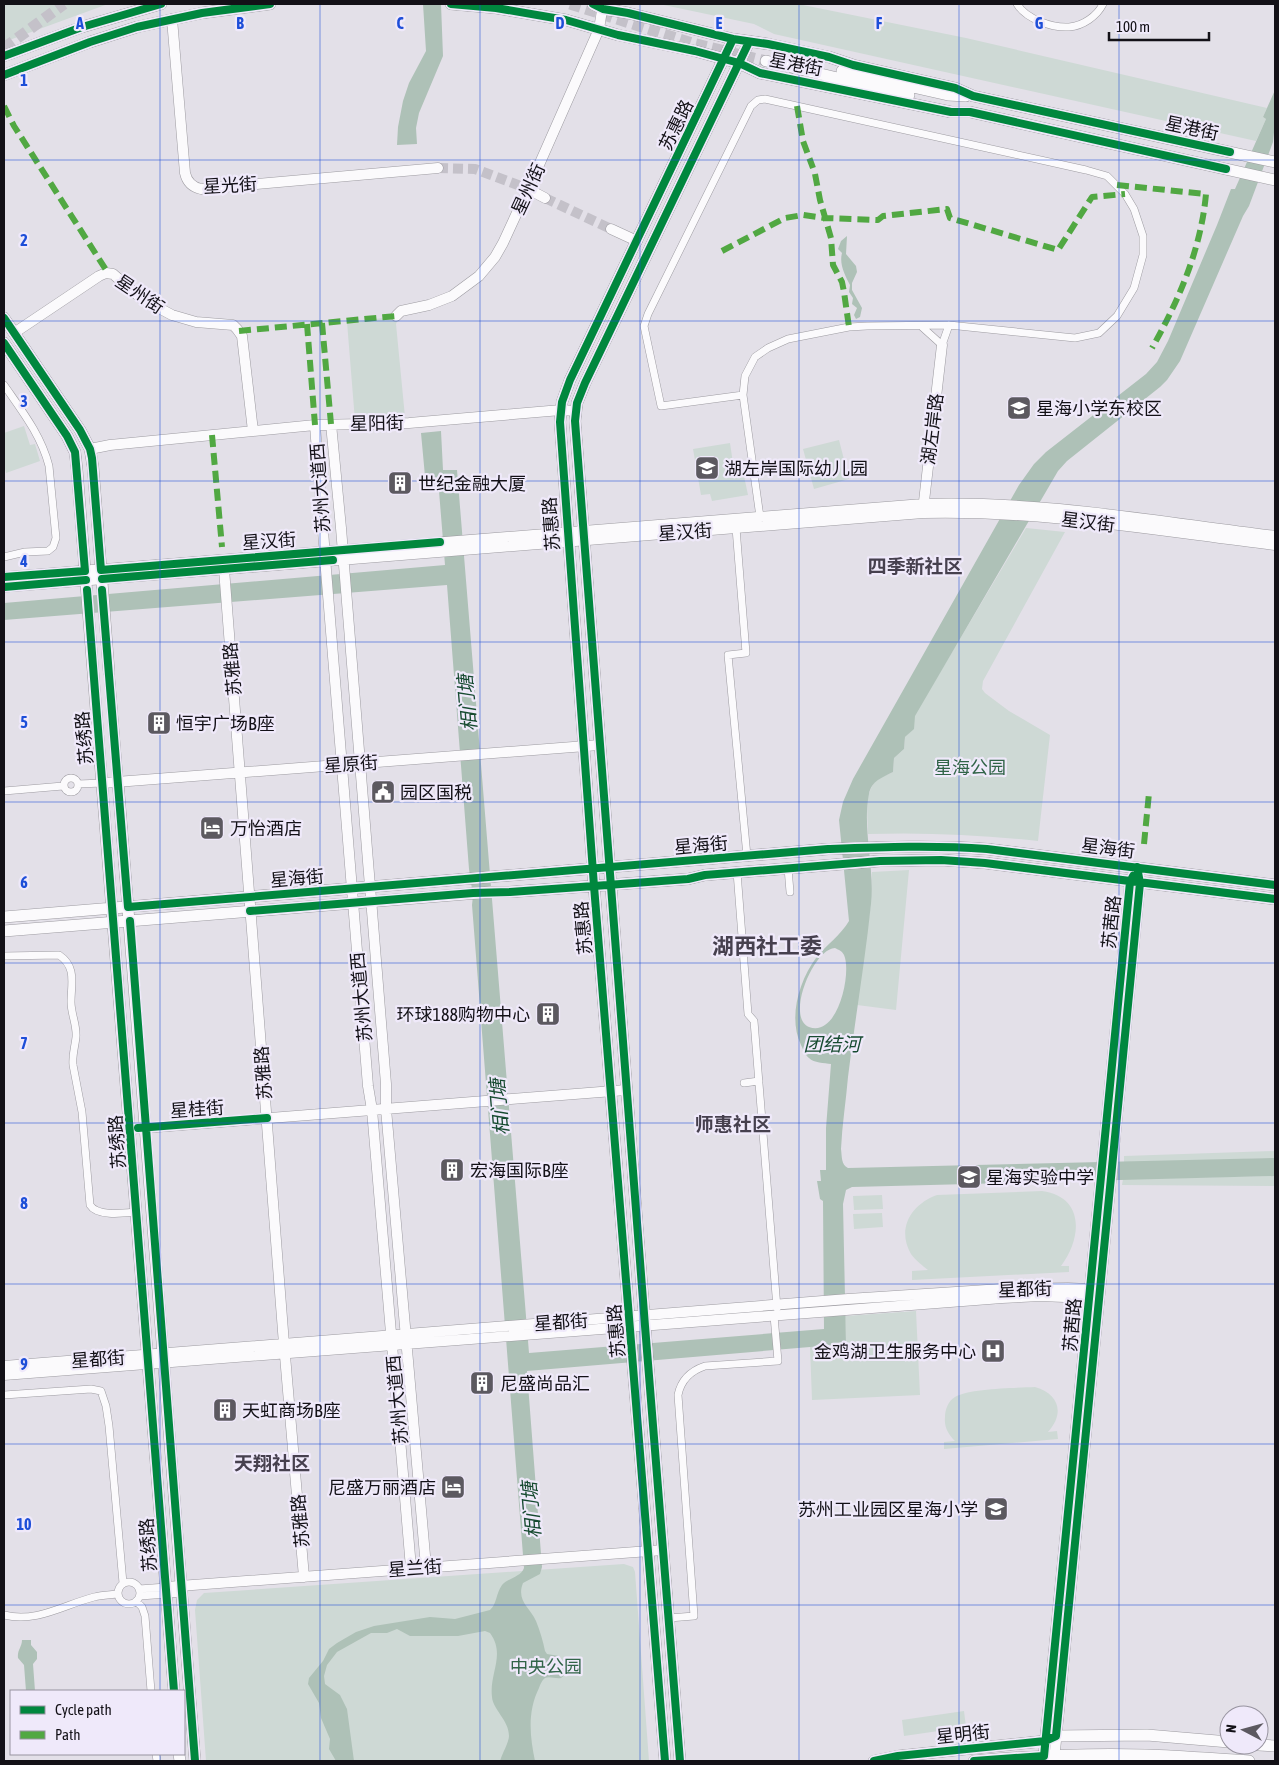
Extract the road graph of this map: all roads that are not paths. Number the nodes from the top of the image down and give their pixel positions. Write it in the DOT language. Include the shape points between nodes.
graph roads {
  1 [pos="161,4"];
  2 [pos="270,4"];
  3 [pos="451,4"];
  4 [pos="1017,4"];
  5 [pos="1103,4"];
  6 [pos="601,5"];
  7 [pos="172,19"];
  8 [pos="599,29"];
  9 [pos="733,39"];
  10 [pos="750,42"];
  11 [pos="4,56"];
  12 [pos="724,59"];
  13 [pos="739,63"];
  14 [pos="4,76"];
  15 [pos="973,96"];
  16 [pos="970,112"];
  17 [pos="1275,162"];
  18 [pos="438,168"];
  19 [pos="1273,179"];
  20 [pos="527,189"];
  21 [pos="545,198"];
  22 [pos="611,229"];
  23 [pos="637,241"];
  24 [pos="396,316"];
  25 [pos="4,318"];
  26 [pos="949,325"];
  27 [pos="921,326"];
  28 [pos="14,333"];
  29 [pos="4,343"];
  30 [pos="942,345"];
  31 [pos="4,385"];
  32 [pos="743,395"];
  33 [pos="561,410"];
  34 [pos="576,410"];
  35 [pos="315,424"];
  36 [pos="331,424"];
  37 [pos="253,431"];
  38 [pos="90,449"];
  39 [pos="923,509"];
  40 [pos="1042,512"];
  41 [pos="760,517"];
  42 [pos="736,528"];
  43 [pos="583,535"];
  44 [pos="567,536"];
  45 [pos="1275,536"];
  46 [pos="469,544"];
  47 [pos="1275,545"];
  48 [pos="4,557"];
  49 [pos="344,559"];
  50 [pos="325,561"];
  51 [pos="224,569"];
  52 [pos="4,577"];
  53 [pos="102,579"];
  54 [pos="86,580"];
  55 [pos="4,587"];
  56 [pos="109,672"];
  57 [pos="599,745"];
  58 [pos="584,746"];
  59 [pos="360,763"];
  60 [pos="342,764"];
  61 [pos="240,772"];
  62 [pos="118,782"];
  63 [pos="103,783"];
  64 [pos="78,784"];
  65 [pos="63,786"];
  66 [pos="4,791"];
  67 [pos="747,856"];
  68 [pos="609,867"];
  69 [pos="1137,867"];
  70 [pos="593,868"];
  71 [pos="788,868"];
  72 [pos="737,872"];
  73 [pos="1135,883"];
  74 [pos="610,885"];
  75 [pos="1275,885"];
  76 [pos="594,886"];
  77 [pos="370,887"];
  78 [pos="352,888"];
  79 [pos="790,892"];
  80 [pos="249,896"];
  81 [pos="1275,899"];
  82 [pos="371,901"];
  83 [pos="353,902"];
  84 [pos="128,907"];
  85 [pos="113,908"];
  86 [pos="250,911"];
  87 [pos="4,917"];
  88 [pos="130,921"];
  89 [pos="114,922"];
  90 [pos="4,931"];
  91 [pos="4,956"];
  92 [pos="759,1081"];
  93 [pos="744,1083"];
  94 [pos="626,1090"];
  95 [pos="612,1091"];
  96 [pos="386,1109"];
  97 [pos="372,1110"];
  98 [pos="267,1118"];
  99 [pos="145,1128"];
  100 [pos="131,1129"];
  101 [pos="137,1212"];
  102 [pos="1093,1294"];
  103 [pos="820,1308"];
  104 [pos="777,1312"];
  105 [pos="644,1321"];
  106 [pos="630,1322"];
  107 [pos="530,1330"];
  108 [pos="406,1339"];
  109 [pos="392,1340"];
  110 [pos="285,1349"];
  111 [pos="163,1359"];
  112 [pos="148,1360"];
  113 [pos="4,1366"];
  114 [pos="4,1375"];
  115 [pos="4,1396"];
  116 [pos="663,1550"];
  117 [pos="648,1552"];
  118 [pos="426,1567"];
  119 [pos="411,1568"];
  120 [pos="304,1576"];
  121 [pos="123,1583"];
  122 [pos="166,1590"];
  123 [pos="181,1590"];
  124 [pos="118,1594"];
  125 [pos="138,1595"];
  126 [pos="4,1615"];
  127 [pos="669,1618"];
  128 [pos="152,1690"];
  129 [pos="174,1690"];
  130 [pos="1050,1739"];
  131 [pos="1219,1741"];
  132 [pos="1049,1758"];
  133 [pos="195,1761"];
  134 [pos="665,1761"];
  135 [pos="680,1761"];
  136 [pos="874,1761"];
  137 [pos="974,1761"];
  138 [pos="1249,1761"];
  1 -- 11 [label="main road" via="82,27"];
  2 -- 7 [label="main road"];
  3 -- 8 [label="main road, 星港街" via="552,17"];
  4 -- 5 [label="street" via="1034,19 1070,27 1087,21"];
  6 -- 8 [label="main road, 星州街"];
  6 -- 9 [label="main road, 星港街"];
  7 -- 14 [label="main road" via="106,36"];
  7 -- 18 [label="main road, 星光街" via="185,173 193,187 205,189"];
  8 -- 12 [label="main road, 星港街"];
  8 -- 20 [label="main road, 星州街"];
  9 -- 10 [label="main road, 星港街"];
  9 -- 12 [label="main road, 苏惠路"];
  10 -- 13 [label="main road, 苏惠路"];
  10 -- 15 [label="main road, 星港街" via="830,57 955,88"];
  12 -- 13 [label="main road, 星港街"];
  12 -- 23 [label="main road, 苏惠路"];
  13 -- 16 [label="main road, 星港街" via="760,73 799,82 951,112"];
  13 -- 34 [label="main road, 苏惠路" via="585,383"];
  15 -- 16 [label="main road" via="948,95 767,58 946,103"];
  15 -- 17 [label="main road, 星港街"];
  16 -- 19 [label="main road, 星港街"];
  20 -- 21 [label="main road"];
  20 -- 24 [label="main road, 星州街" via="499,250 478,276 444,299 401,311"];
  22 -- 23 [label="main road"];
  23 -- 33 [label="main road, 苏惠路" via="570,380"];
  25 -- 28 [label="main road, 苏绣路"];
  26 -- 27 [label="street"];
  26 -- 30 [label="street"];
  26 -- 32 [label="street" via="1067,338 1099,333 1128,301 1143,255 1143,236 1125,194 1106,176 1086,170 775,101 758,100 751,106 644,326 661,406"];
  27 -- 30 [label="street"];
  27 -- 32 [label="street" via="849,327 788,339 755,357 745,376"];
  28 -- 37 [label="main road, 星州街" via="99,276 112,274 142,299 164,311 196,322 229,325 237,329 242,336"];
  28 -- 38 [label="main road, 苏绣路"];
  29 -- 54 [label="main road, 苏绣路" via="67,436 74,452"];
  30 -- 39 [label="main road, 湖左岸路"];
  31 -- 48 [label="street" via="36,432 46,454 56,538 48,551"];
  32 -- 41 [label="street"];
  33 -- 34 [label="main road, 星阳街"];
  33 -- 36 [label="main road, 星阳街" via="410,422"];
  33 -- 44 [label="main road, 苏惠路"];
  34 -- 43 [label="main road, 苏惠路"];
  35 -- 36 [label="main road, 星阳街"];
  35 -- 37 [label="main road, 星阳街"];
  35 -- 50 [label="main road, 苏州大道西"];
  36 -- 49 [label="main road, 苏州大道西"];
  37 -- 38 [label="main road, 星阳街"];
  38 -- 53 [label="main road, 苏绣路"];
  39 -- 40 [label="main road, 星汉街"];
  39 -- 41 [label="main road, 星汉街"];
  39 -- 42 [label="main road, 星汉街"];
  40 -- 45 [label="main road, 星汉街"];
  40 -- 47 [label="main road, 星汉街"];
  41 -- 43 [label="main road, 星汉街"];
  42 -- 43 [label="main road, 星汉街"];
  42 -- 67 [label="street" via="746,653 728,655"];
  43 -- 44 [label="main road, 星汉街"];
  43 -- 57 [label="main road, 苏惠路"];
  44 -- 46 [label="main road, 星汉街" via="503,537"];
  44 -- 46 [label="main road, 星汉街" via="486,547"];
  44 -- 58 [label="main road, 苏惠路"];
  46 -- 49 [label="main road, 星汉街"];
  49 -- 50 [label="main road, 星汉街"];
  49 -- 59 [label="main road, 苏州大道西"];
  50 -- 51 [label="main road, 星汉街"];
  50 -- 53 [label="main road, 星汉街"];
  50 -- 60 [label="main road, 苏州大道西"];
  51 -- 53 [label="main road, 星汉街"];
  51 -- 61 [label="main road, 苏雅路"];
  52 -- 54 [label="main road, 星汉街"];
  53 -- 54 [label="main road, 星汉街"];
  53 -- 56 [label="main road, 苏绣路"];
  54 -- 55 [label="main road, 星汉街"];
  54 -- 63 [label="main road, 苏绣路"];
  56 -- 62 [label="main road, 苏绣路"];
  57 -- 58 [label="main road, 星原街"];
  57 -- 68 [label="main road, 苏惠路"];
  58 -- 59 [label="main road, 星原街"];
  58 -- 70 [label="main road, 苏惠路"];
  59 -- 60 [label="main road, 星原街"];
  59 -- 77 [label="main road, 苏州大道西"];
  60 -- 61 [label="main road, 星原街"];
  60 -- 78 [label="main road, 苏州大道西"];
  61 -- 62 [label="main road, 星原街"];
  61 -- 80 [label="main road, 苏雅路"];
  62 -- 63 [label="main road, 星原街"];
  62 -- 84 [label="main road, 苏绣路"];
  63 -- 64 [label="street"];
  63 -- 85 [label="main road, 苏绣路"];
  64 -- 65 [label="street" via="73,792"];
  64 -- 65 [label="street" via="70,777 65,779"];
  65 -- 66 [label="street"];
  67 -- 68 [label="main road, 星海街"];
  67 -- 69 [label="main road, 星海街" via="828,849 941,846"];
  68 -- 70 [label="main road, 星海街"];
  68 -- 74 [label="main road, 苏惠路"];
  69 -- 73 [label="main road, 苏茜路"];
  69 -- 75 [label="main road, 星海街"];
  70 -- 76 [label="main road, 苏惠路"];
  70 -- 77 [label="main road, 星海街"];
  71 -- 72 [label="main road, 星海街"];
  71 -- 73 [label="main road, 星海街" via="926,860"];
  71 -- 79 [label="street"];
  72 -- 74 [label="main road, 星海街"];
  72 -- 92 [label="street" via="748,1014 754,1021"];
  73 -- 81 [label="main road, 星海街"];
  73 -- 102 [label="main road, 苏茜路"];
  74 -- 76 [label="main road, 星海街"];
  74 -- 94 [label="main road, 苏惠路"];
  76 -- 82 [label="main road, 星海街"];
  76 -- 95 [label="main road, 苏惠路"];
  77 -- 78 [label="main road, 星海街"];
  77 -- 82 [label="main road, 苏州大道西"];
  78 -- 80 [label="main road, 星海街"];
  78 -- 83 [label="main road, 苏州大道西"];
  80 -- 84 [label="main road, 星海街"];
  80 -- 86 [label="main road, 苏雅路"];
  82 -- 83 [label="main road, 星海街"];
  82 -- 96 [label="main road, 苏州大道西"];
  83 -- 86 [label="main road, 星海街"];
  83 -- 97 [label="main road, 苏州大道西"];
  84 -- 85 [label="main road, 星海街"];
  84 -- 88 [label="main road, 苏绣路"];
  85 -- 87 [label="main road, 星海街"];
  85 -- 89 [label="main road, 苏绣路"];
  86 -- 88 [label="main road, 星海街"];
  86 -- 98 [label="main road, 苏雅路"];
  88 -- 89 [label="main road, 星海街"];
  88 -- 99 [label="main road, 苏绣路"];
  89 -- 90 [label="main road, 星海街"];
  89 -- 100 [label="main road, 苏绣路"];
  91 -- 101 [label="street" via="59,955 66,960 71,971 76,1036 73,1065 82,1112 90,1205 95,1211"];
  92 -- 93 [label="street"];
  92 -- 104 [label="street"];
  94 -- 95 [label="main road, 星桂街"];
  94 -- 105 [label="main road, 苏惠路"];
  95 -- 96 [label="main road, 星桂街"];
  95 -- 106 [label="main road, 苏惠路"];
  96 -- 97 [label="main road, 星桂街"];
  96 -- 108 [label="main road, 苏州大道西"];
  97 -- 98 [label="main road, 星桂街"];
  97 -- 109 [label="main road, 苏州大道西"];
  98 -- 99 [label="main road, 星桂街"];
  98 -- 110 [label="main road, 苏雅路"];
  99 -- 100 [label="main road, 星桂街"];
  99 -- 111 [label="main road, 苏绣路"];
  100 -- 101 [label="main road, 苏绣路"];
  101 -- 112 [label="main road, 苏绣路"];
  102 -- 103 [label="main road, 星都街" via="849,1310"];
  102 -- 103 [label="main road, 星都街" via="1068,1288 1002,1289 848,1299"];
  102 -- 130 [label="main road, 苏茜路"];
  103 -- 104 [label="main road, 星都街"];
  104 -- 105 [label="main road, 星都街"];
  104 -- 127 [label="street" via="778,1361 704,1366 695,1369 680,1387 694,1616"];
  105 -- 106 [label="main road, 星都街"];
  105 -- 116 [label="main road, 苏惠路"];
  106 -- 107 [label="main road, 星都街"];
  106 -- 117 [label="main road, 苏惠路"];
  107 -- 108 [label="main road, 星都街" via="502,1327"];
  107 -- 108 [label="main road, 星都街" via="503,1338"];
  108 -- 109 [label="main road, 星都街"];
  108 -- 118 [label="main road, 苏州大道西"];
  109 -- 110 [label="main road, 星都街"];
  109 -- 119 [label="main road, 苏州大道西"];
  110 -- 111 [label="main road, 星都街"];
  110 -- 120 [label="main road, 苏雅路"];
  111 -- 112 [label="main road, 星都街"];
  111 -- 123 [label="main road, 苏绣路"];
  112 -- 113 [label="main road, 星都街"];
  112 -- 114 [label="main road, 星都街"];
  112 -- 122 [label="main road, 苏绣路"];
  115 -- 121 [label="street" via="100,1391 109,1421"];
  116 -- 117 [label="main road, 星兰街"];
  116 -- 127 [label="main road, 苏惠路"];
  117 -- 118 [label="main road, 星兰街"];
  117 -- 134 [label="main road, 苏惠路"];
  118 -- 119 [label="main road, 星兰街"];
  119 -- 120 [label="main road, 星兰街"];
  120 -- 123 [label="main road, 星兰街"];
  121 -- 124 [label="street"];
  121 -- 125 [label="street" via="133,1583"];
  122 -- 123 [label="main road, 星兰街"];
  122 -- 125 [label="street"];
  122 -- 129 [label="main road, 苏绣路"];
  123 -- 133 [label="main road, 苏绣路"];
  124 -- 125 [label="street" via="125,1604 131,1604"];
  124 -- 126 [label="street" via="94,1597 31,1617"];
  125 -- 128 [label="street" via="145,1616"];
  127 -- 135 [label="main road, 苏惠路"];
  130 -- 131 [label="main road, 星明街" via="1147,1735"];
  130 -- 132 [label="main road, 苏茜路"];
  130 -- 136 [label="main road, 星明街"];
  132 -- 137 [label="main road, 星明街"];
  132 -- 138 [label="main road, 星明街" via="1147,1755"];
}
